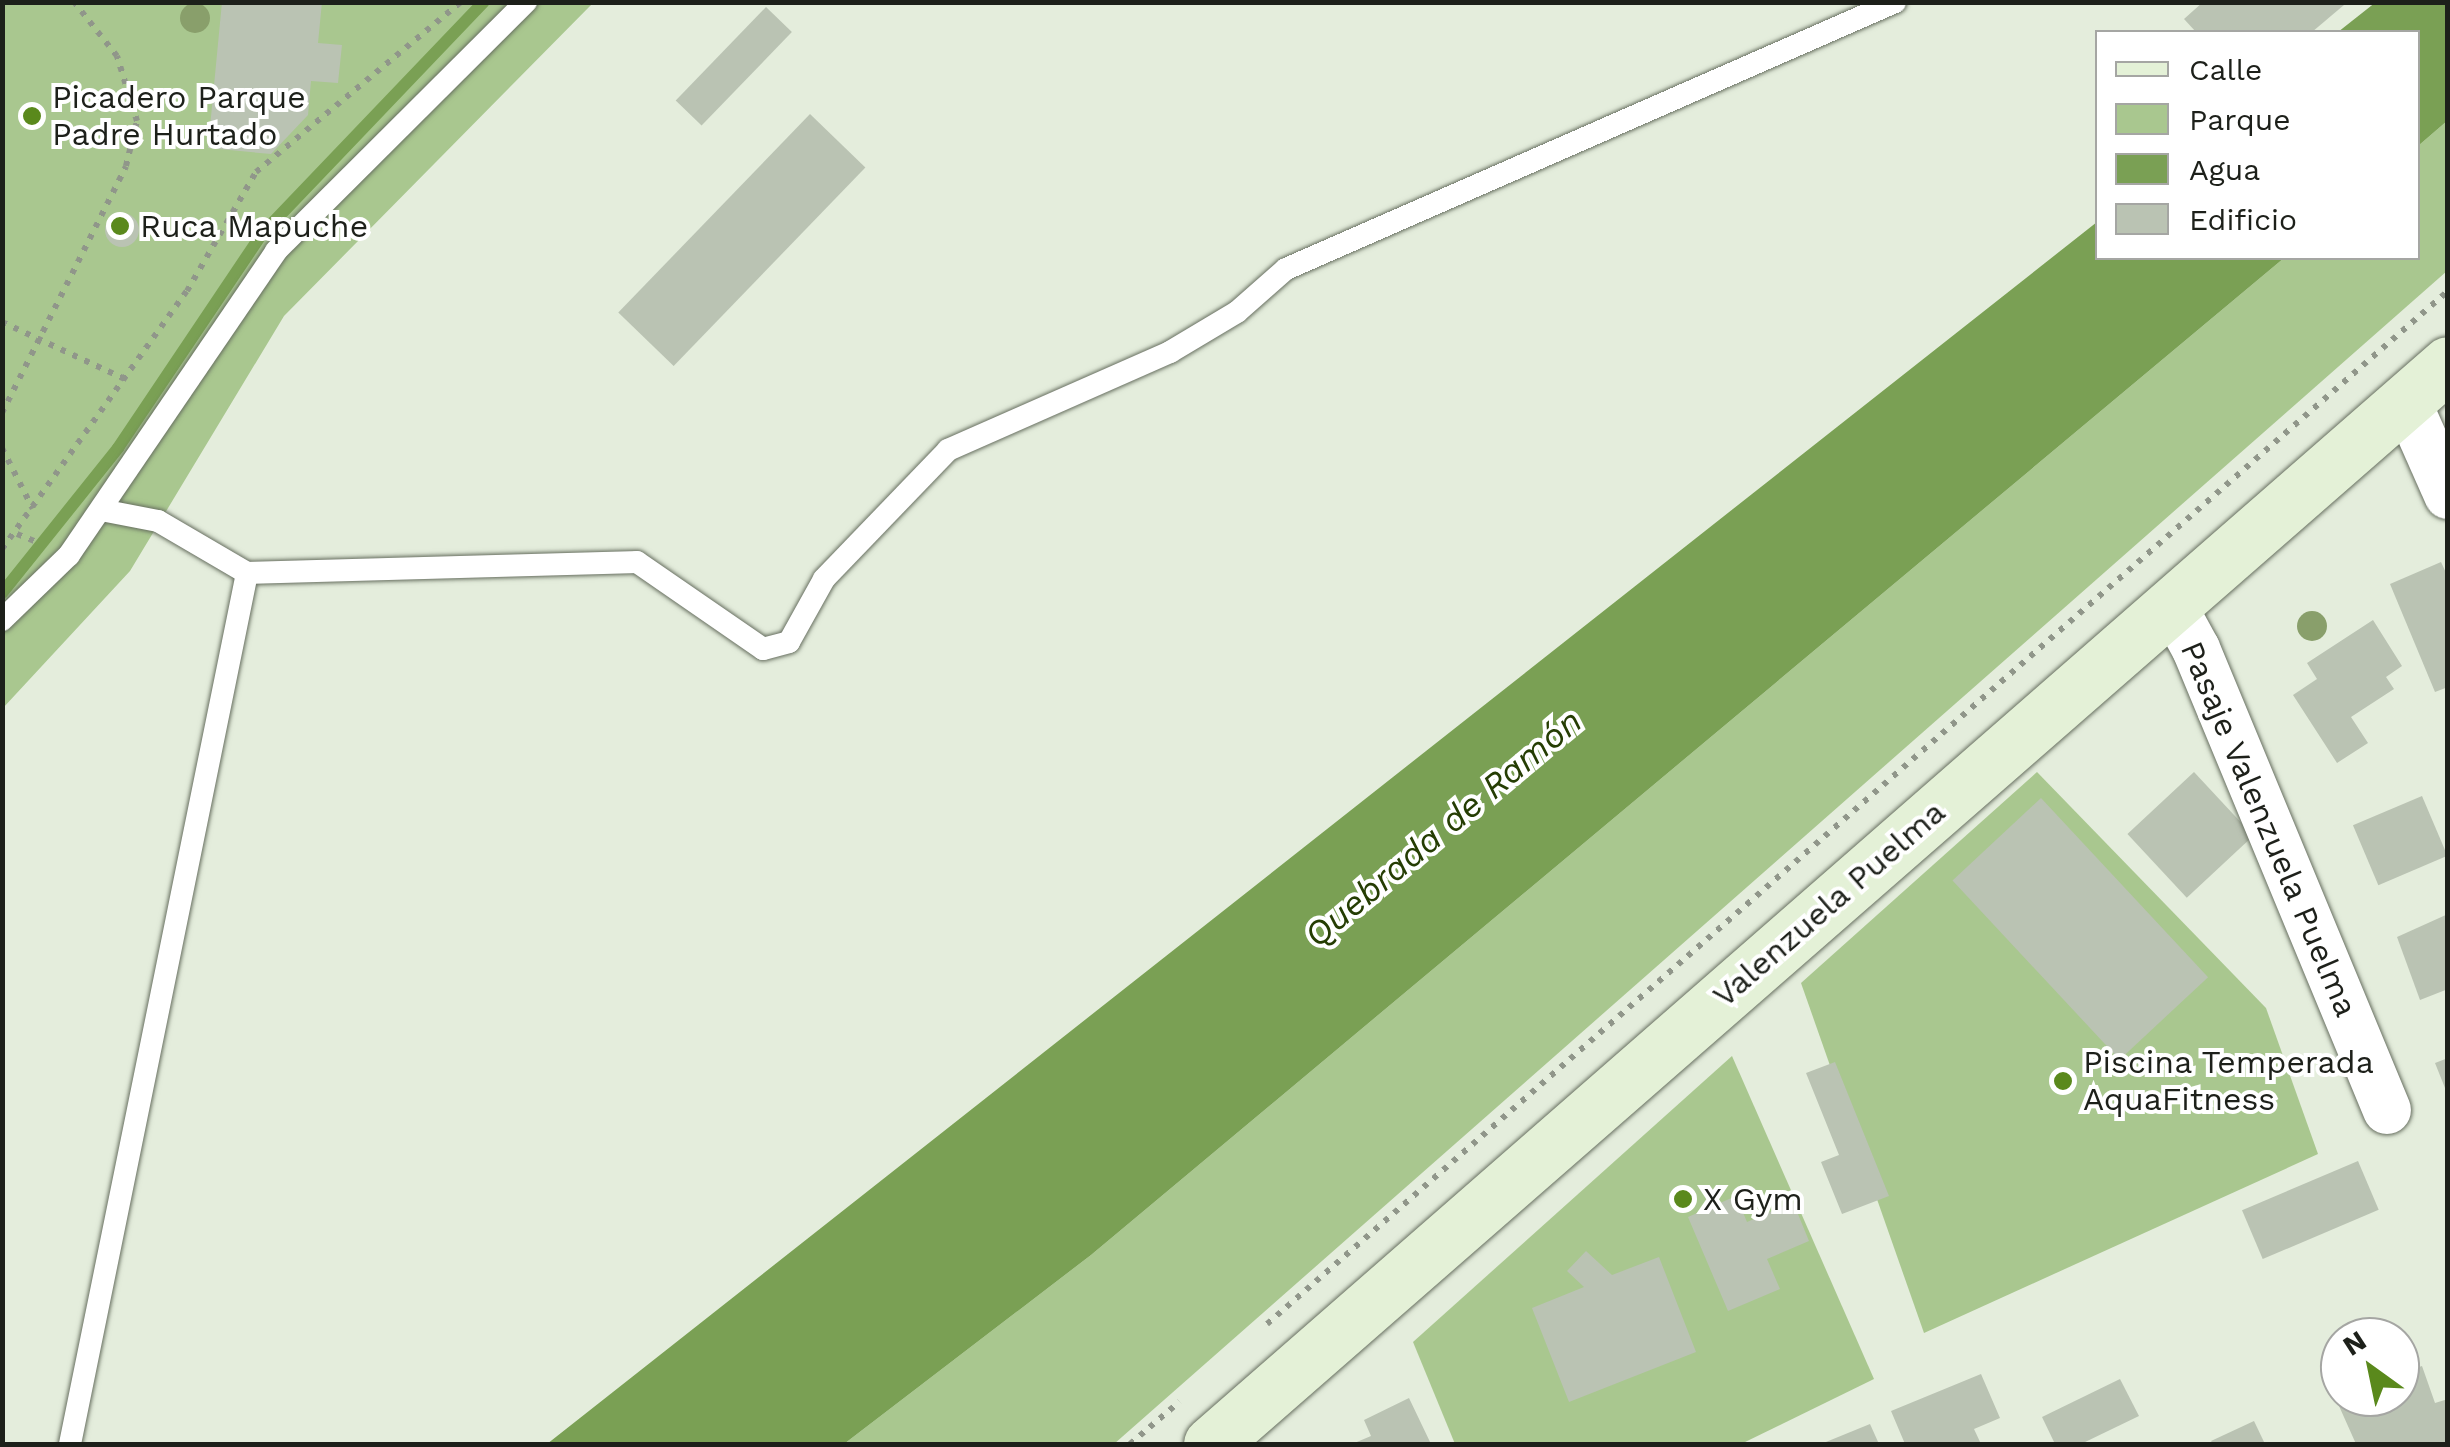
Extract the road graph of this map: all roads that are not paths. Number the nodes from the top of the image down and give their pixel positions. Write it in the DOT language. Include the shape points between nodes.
graph roads {
  1 [pos="526,2"];
  2 [pos="1894,2"];
  3 [pos="2448,364"];
  4 [pos="2406,400"];
  5 [pos="2448,494"];
  6 [pos="101,510"];
  7 [pos="247,572"];
  8 [pos="2172,605"];
  9 [pos="2,620"];
  10 [pos="2387,1110"];
  11 [pos="1239,1434"];
  12 [pos="70,1444"];
  1 -- 6 [label="lane" via="276,251"];
  2 -- 7 [label="lane" via="1286,268 1237,312 1170,352 948,450 824,579 788,642 763,648 637,562"];
  3 -- 4 [label="main road, Valenzuela Puelma"];
  4 -- 5 [label="street"];
  4 -- 8 [label="main road, Valenzuela Puelma"];
  6 -- 7 [label="lane" via="158,522"];
  6 -- 9 [label="lane" via="69,555"];
  7 -- 12 [label="lane"];
  8 -- 10 [label="street, Pasaje Valenzuela Puelma" via="2196,648"];
  8 -- 11 [label="main road, Valenzuela Puelma"];
}
